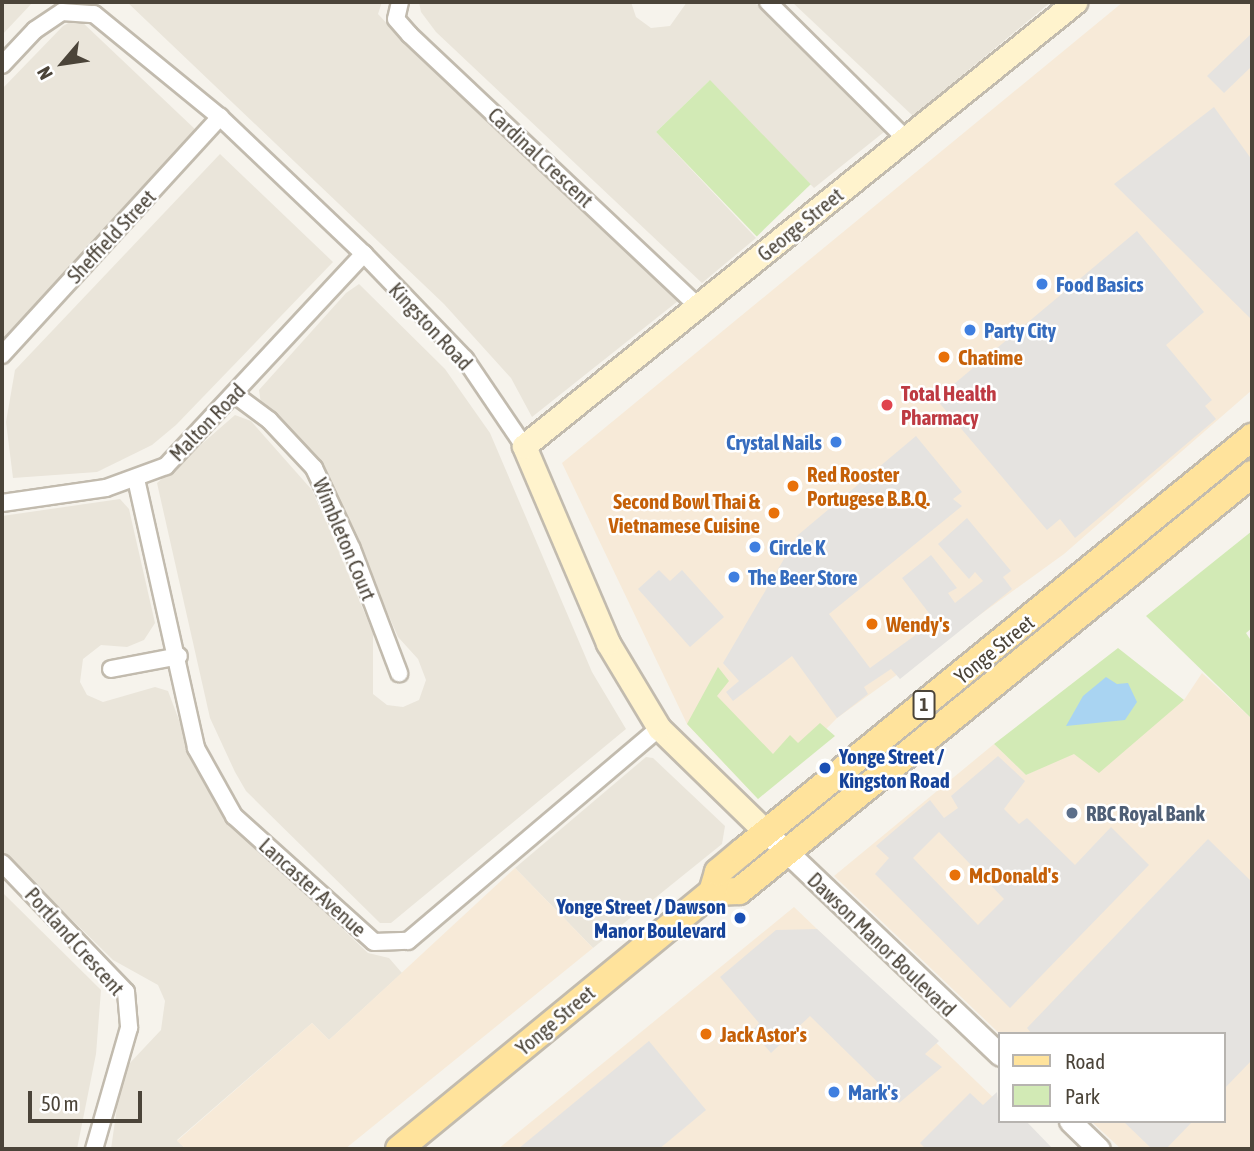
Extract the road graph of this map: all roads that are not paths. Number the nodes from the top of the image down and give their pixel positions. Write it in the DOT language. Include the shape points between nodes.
graph roads {
  1 [pos="400,2"];
  2 [pos="768,2"];
  3 [pos="1075,2"];
  4 [pos="2,65"];
  5 [pos="220,117"];
  6 [pos="905,138"];
  7 [pos="364,254"];
  8 [pos="699,307"];
  9 [pos="2,355"];
  10 [pos="234,394"];
  11 [pos="1252,437"];
  12 [pos="524,446"];
  13 [pos="1252,474"];
  14 [pos="136,479"];
  15 [pos="2,503"];
  16 [pos="179,656"];
  17 [pos="111,669"];
  18 [pos="399,673"];
  19 [pos="659,728"];
  20 [pos="766,832"];
  21 [pos="786,853"];
  22 [pos="2,863"];
  23 [pos="712,892"];
  24 [pos="998,1053"];
  25 [pos="1072,1123"];
  26 [pos="94,1149"];
  27 [pos="398,1149"];
  28 [pos="1100,1149"];
  1 -- 8 [label="street, Cardinal Crescent" via="396,19 410,35"];
  2 -- 6 [label="street"];
  3 -- 6 [label="main road, George Street"];
  4 -- 5 [label="street, Kingston Road" via="35,30 62,12 94,14"];
  5 -- 7 [label="street, Kingston Road"];
  5 -- 9 [label="street, Sheffield Street"];
  6 -- 8 [label="main road, George Street"];
  7 -- 10 [label="street, Malton Road"];
  7 -- 12 [label="street, Kingston Road" via="466,359"];
  8 -- 12 [label="main road, George Street"];
  10 -- 14 [label="street, Malton Road" via="166,466"];
  10 -- 18 [label="street, Wimbleton Court" via="269,420 314,468 352,549"];
  11 -- 20 [label="main road, Yonge Street / 1"];
  12 -- 19 [label="main road, Kingston Road" via="608,643"];
  13 -- 21 [label="main road, Yonge Street / 1"];
  14 -- 15 [label="street, Malton Road"];
  14 -- 16 [label="street, Lancaster Avenue"];
  16 -- 17 [label="street"];
  16 -- 19 [label="street, Lancaster Avenue" via="196,748 234,816 374,942 408,941"];
  19 -- 20 [label="main road, Kingston Road"];
  20 -- 21 [label="street, Dawson Manor Boulevard"];
  20 -- 23 [label="main road, Yonge Street / 1" via="718,872"];
  21 -- 23 [label="main road, Yonge Street / 1" via="739,891"];
  21 -- 24 [label="street, Dawson Manor Boulevard"];
  22 -- 26 [label="street, Portland Crescent" via="126,992 129,1028"];
  23 -- 27 [label="main road, Yonge Street / 1"];
  25 -- 28 [label="street"];
}
